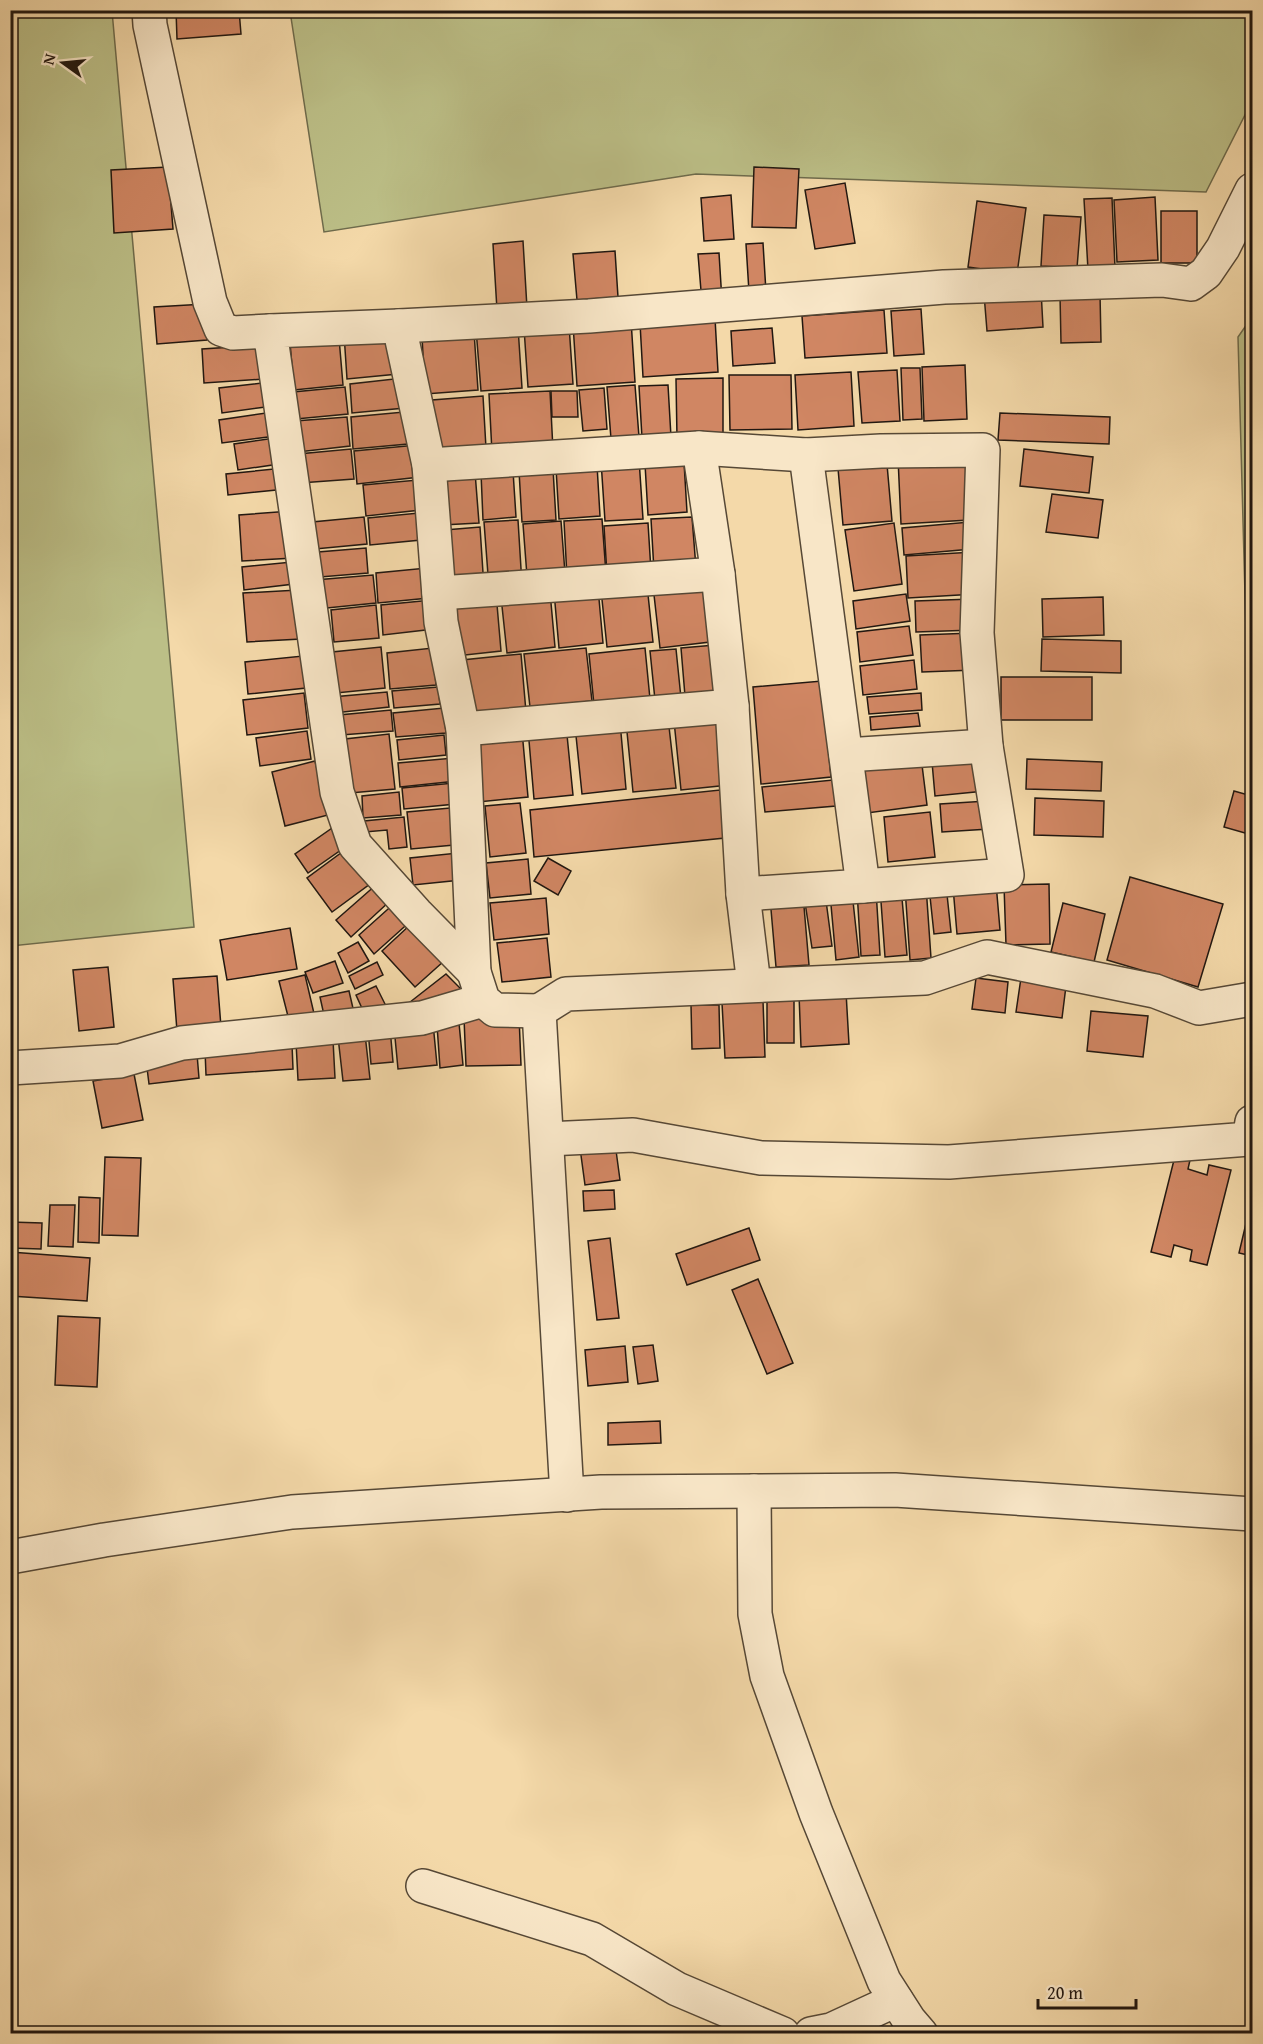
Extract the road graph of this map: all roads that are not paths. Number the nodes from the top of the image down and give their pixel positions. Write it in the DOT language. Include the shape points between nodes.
graph roads {
  1 [pos="149,10"];
  2 [pos="1252,190"];
  3 [pos="399,326"];
  4 [pos="270,331"];
  5 [pos="699,448"];
  6 [pos="806,455"];
  7 [pos="429,465"];
  8 [pos="718,574"];
  9 [pos="439,593"];
  10 [pos="732,706"];
  11 [pos="463,729"];
  12 [pos="986,746"];
  13 [pos="846,755"];
  14 [pos="863,886"];
  15 [pos="743,894"];
  16 [pos="754,985"];
  17 [pos="478,986"];
  18 [pos="1252,999"];
  19 [pos="539,1011"];
  20 [pos="10,1068"];
  21 [pos="1251,1134"];
  22 [pos="547,1139"];
  23 [pos="753,1491"];
  24 [pos="567,1495"];
  25 [pos="1252,1514"];
  26 [pos="10,1557"];
  27 [pos="423,1886"];
  28 [pos="896,2000"];
  29 [pos="783,2034"];
  30 [pos="811,2034"];
  31 [pos="921,2034"];
  1 -- 4 [label="street" via="210,302 221,329 233,333"];
  2 -- 3 [label="street" via="1223,248 1206,273 1191,284 1162,279 944,287 589,316"];
  3 -- 4 [label="street"];
  3 -- 7 [label="street"];
  4 -- 17 [label="street" via="337,792 355,845"];
  5 -- 6 [label="street"];
  5 -- 7 [label="street"];
  5 -- 8 [label="street"];
  6 -- 12 [label="street" via="984,450 977,633"];
  6 -- 13 [label="street"];
  7 -- 9 [label="street"];
  8 -- 9 [label="street"];
  8 -- 10 [label="street"];
  9 -- 11 [label="street" via="441,622"];
  10 -- 11 [label="street"];
  10 -- 15 [label="street"];
  11 -- 17 [label="street"];
  12 -- 13 [label="street"];
  12 -- 14 [label="street" via="1007,875"];
  13 -- 14 [label="street"];
  14 -- 15 [label="street"];
  15 -- 16 [label="street"];
  16 -- 18 [label="street" via="925,978 987,957 1155,990 1199,1008"];
  16 -- 19 [label="street" via="566,994"];
  17 -- 19 [label="street" via="495,1011"];
  17 -- 20 [label="street" via="422,1018 182,1043 120,1061"];
  19 -- 22 [label="street"];
  21 -- 22 [label="street" via="949,1162 761,1158 633,1135"];
  22 -- 24 [label="street"];
  23 -- 24 [label="street"];
  23 -- 25 [label="street" via="895,1490"];
  23 -- 28 [label="street" via="755,1614 767,1676 816,1813 884,1981"];
  24 -- 26 [label="street" via="292,1512"];
  27 -- 29 [label="street" via="592,1939 677,1989"];
  28 -- 30 [label="street" via="831,2030"];
  28 -- 31 [label="street"];
}
